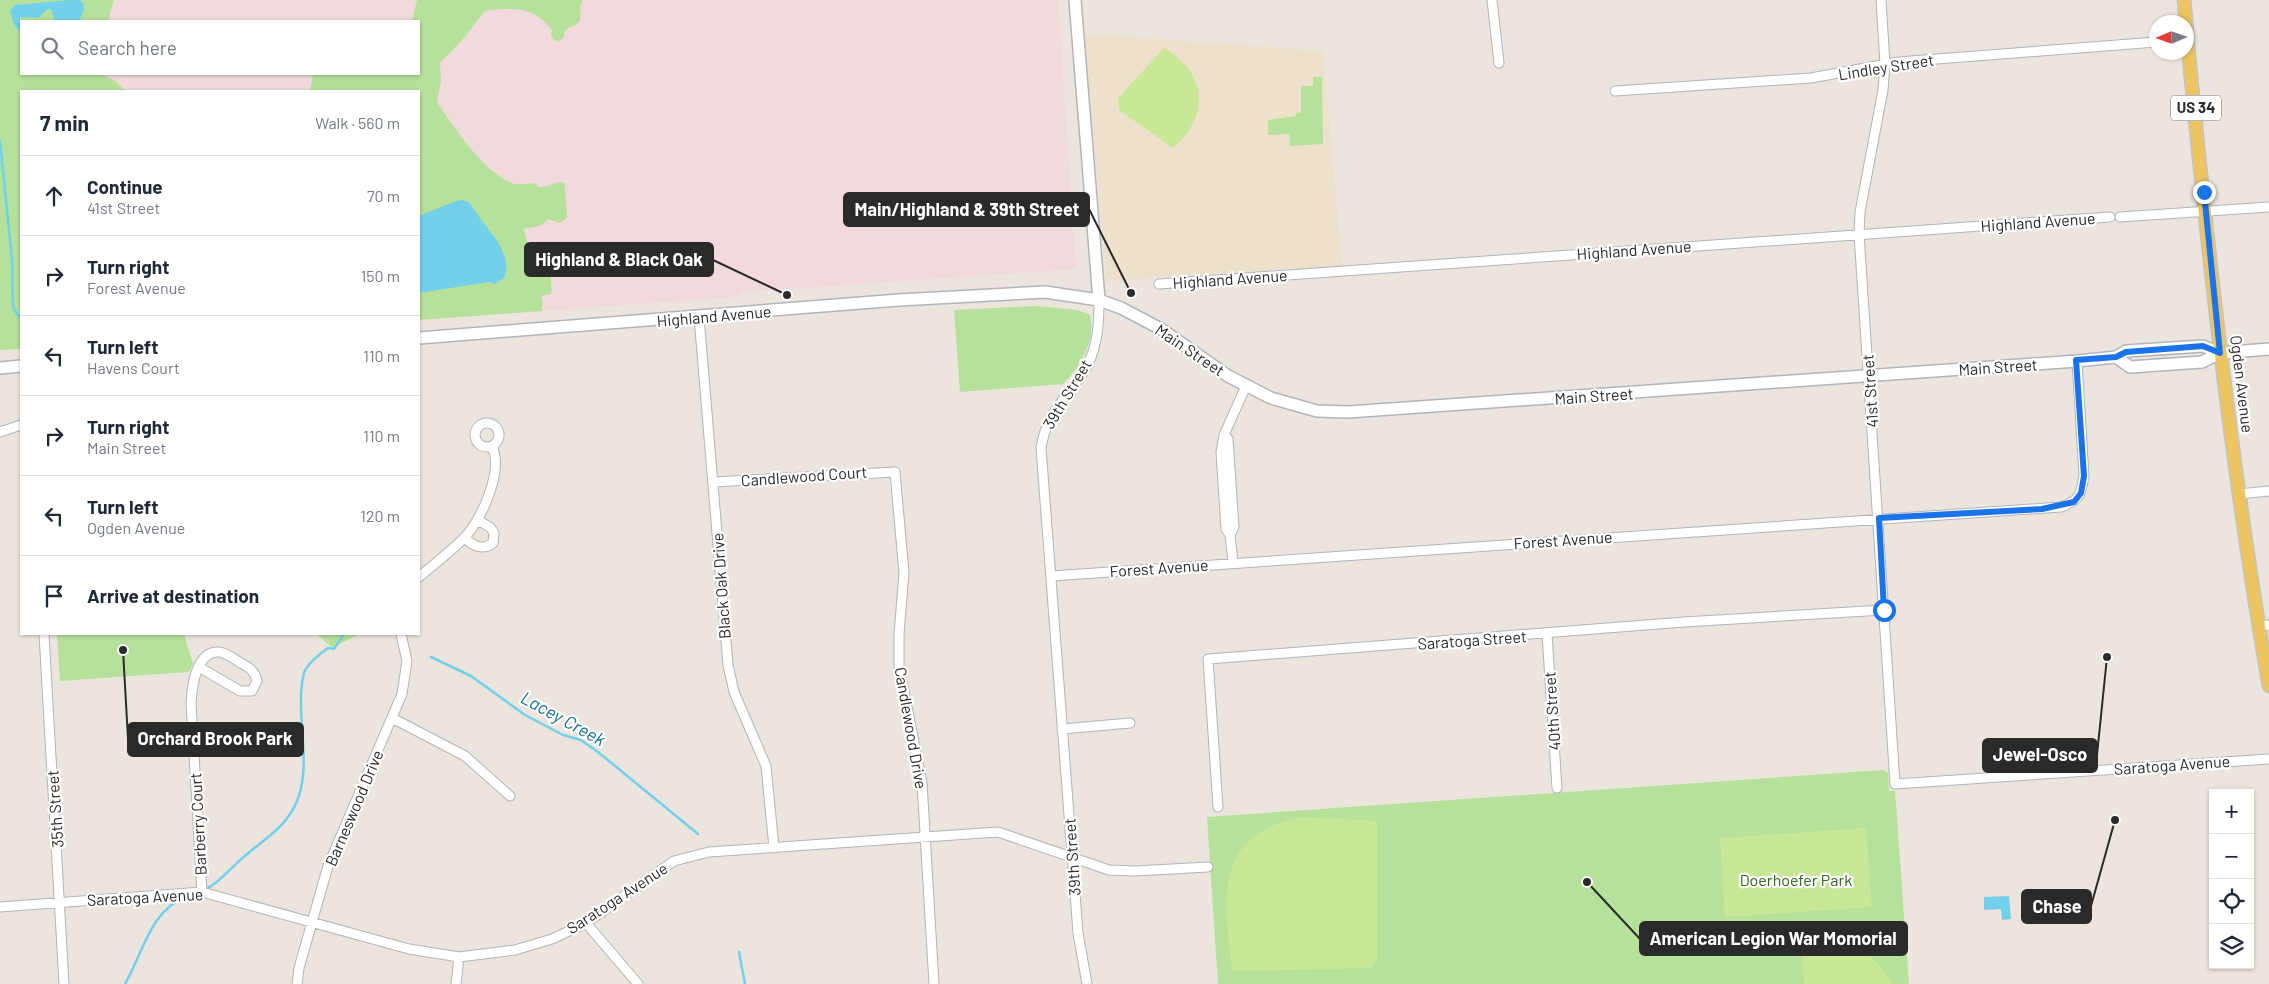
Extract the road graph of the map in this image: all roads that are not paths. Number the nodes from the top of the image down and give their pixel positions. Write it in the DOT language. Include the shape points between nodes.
graph roads {
  1 [pos="1075,0"];
  2 [pos="1492,0"];
  3 [pos="1881,0"];
  4 [pos="2184,0"];
  5 [pos="2185,15"];
  6 [pos="2149,42"];
  7 [pos="2189,60"];
  8 [pos="1499,63"];
  9 [pos="1885,64"];
  10 [pos="1615,91"];
  11 [pos="2269,207"];
  12 [pos="2206,211"];
  13 [pos="1859,234"];
  14 [pos="1159,284"];
  15 [pos="1099,300"];
  16 [pos="699,318"];
  17 [pos="420,338"];
  18 [pos="2269,349"];
  19 [pos="2220,353"];
  20 [pos="2076,360"];
  21 [pos="20,366"];
  22 [pos="0,368"];
  23 [pos="1869,377"];
  24 [pos="1246,386"];
  25 [pos="20,425"];
  26 [pos="0,432"];
  27 [pos="492,447"];
  28 [pos="895,472"];
  29 [pos="713,482"];
  30 [pos="2269,491"];
  31 [pos="2239,494"];
  32 [pos="1879,518"];
  33 [pos="477,520"];
  34 [pos="464,538"];
  35 [pos="1233,562"];
  36 [pos="420,576"];
  37 [pos="1050,576"];
  38 [pos="1884,610"];
  39 [pos="2264,626"];
  40 [pos="1547,634"];
  41 [pos="44,635"];
  42 [pos="401,635"];
  43 [pos="199,667"];
  44 [pos="2269,686"];
  45 [pos="392,718"];
  46 [pos="1130,723"];
  47 [pos="1062,730"];
  48 [pos="2269,759"];
  49 [pos="1895,784"];
  50 [pos="1557,788"];
  51 [pos="510,796"];
  52 [pos="1218,807"];
  53 [pos="925,838"];
  54 [pos="774,848"];
  55 [pos="1072,857"];
  56 [pos="1208,867"];
  57 [pos="202,892"];
  58 [pos="61,902"];
  59 [pos="0,907"];
  60 [pos="311,923"];
  61 [pos="586,923"];
  62 [pos="459,957"];
  63 [pos="64,984"];
  64 [pos="297,984"];
  65 [pos="456,984"];
  66 [pos="638,984"];
  67 [pos="934,984"];
  68 [pos="1087,984"];
  1 -- 15 [label="main road, 39th Street"];
  2 -- 8 [label="street"];
  3 -- 9 [label="street, 41st Street"];
  4 -- 5 [label="main road, Ogden Avenue / US 34"];
  6 -- 9 [label="street, Lindley Street"];
  7 -- 12 [label="main road, Ogden Avenue / US 34"];
  9 -- 10 [label="street, Lindley Street" via="1811,78"];
  9 -- 13 [label="street, 41st Street"];
  11 -- 12 [label="street, Highland Avenue"];
  12 -- 13 [label="street, Highland Avenue"];
  12 -- 19 [label="main road, Ogden Avenue / US 34"];
  13 -- 14 [label="street, Highland Avenue"];
  13 -- 23 [label="street, 41st Street"];
  15 -- 16 [label="main road, Highland Avenue" via="1029,291"];
  15 -- 24 [label="main road, Main Street" via="1143,318"];
  15 -- 37 [label="street, 39th Street" via="1099,325 1088,364 1055,408 1043,434 1042,466"];
  16 -- 17 [label="main road, Highland Avenue"];
  16 -- 29 [label="street, Black Oak Drive"];
  18 -- 19 [label="main road, Main Street"];
  19 -- 20 [label="main road, Main Street" via="2200,346"];
  19 -- 31 [label="main road, Ogden Avenue / US 34"];
  20 -- 23 [label="main road, Main Street"];
  20 -- 32 [label="street, Forest Avenue" via="2084,476 2081,493 2074,502 2042,509"];
  21 -- 22 [label="main road"];
  23 -- 24 [label="main road, Main Street" via="1348,412 1299,407"];
  23 -- 32 [label="street, 41st Street"];
  24 -- 35 [label="street" via="1224,434 1221,452 1226,529 1230,535"];
  25 -- 26 [label="street"];
  27 -- 33 [label="street" via="495,461 492,483"];
  28 -- 29 [label="street, Candlewood Court"];
  28 -- 53 [label="street, Candlewood Drive" via="904,573 900,666 918,756"];
  29 -- 54 [label="street, Black Oak Drive" via="728,665 734,692 766,766"];
  30 -- 31 [label="street"];
  31 -- 39 [label="main road, Ogden Avenue / US 34"];
  32 -- 35 [label="street, Forest Avenue"];
  32 -- 38 [label="street, 41st Street"];
  33 -- 34 [label="street"];
  33 -- 34 [label="street" via="490,527 494,533 493,543 483,548"];
  34 -- 36 [label="street"];
  35 -- 37 [label="street, Forest Avenue"];
  37 -- 47 [label="street, 39th Street"];
  38 -- 40 [label="street, Saratoga Street"];
  38 -- 49 [label="street, 41st Street"];
  39 -- 44 [label="main road, Ogden Avenue / US 34"];
  40 -- 50 [label="street, 40th Street"];
  40 -- 52 [label="street, Saratoga Street" via="1208,658"];
  41 -- 58 [label="street, 35th Street"];
  42 -- 45 [label="street, Barneswood Drive" via="407,652 407,669 402,694"];
  43 -- 43 [label="street" via="240,691 252,691 257,681 252,670 224,653 210,653"];
  43 -- 57 [label="street, Barberry Court" via="191,703"];
  45 -- 51 [label="street" via="465,756"];
  45 -- 60 [label="street, Barneswood Drive" via="328,866"];
  46 -- 47 [label="street"];
  47 -- 55 [label="street, 39th Street"];
  48 -- 49 [label="street, Saratoga Avenue"];
  53 -- 54 [label="street, Saratoga Avenue"];
  53 -- 55 [label="street, Saratoga Avenue" via="998,832"];
  53 -- 67 [label="street, Candlewood Drive"];
  54 -- 61 [label="street, Saratoga Avenue" via="709,852 674,861"];
  55 -- 56 [label="street, Saratoga Avenue" via="1119,871"];
  55 -- 68 [label="street, 39th Street" via="1078,940"];
  57 -- 58 [label="street, Saratoga Avenue"];
  57 -- 60 [label="street, Saratoga Avenue"];
  58 -- 59 [label="street, Saratoga Avenue"];
  58 -- 63 [label="street, 35th Street"];
  60 -- 62 [label="street, Saratoga Avenue" via="410,949"];
  60 -- 64 [label="street, Barneswood Drive" via="298,968"];
  61 -- 62 [label="street, Saratoga Avenue" via="525,948"];
  61 -- 66 [label="street"];
  62 -- 65 [label="street"];
}
